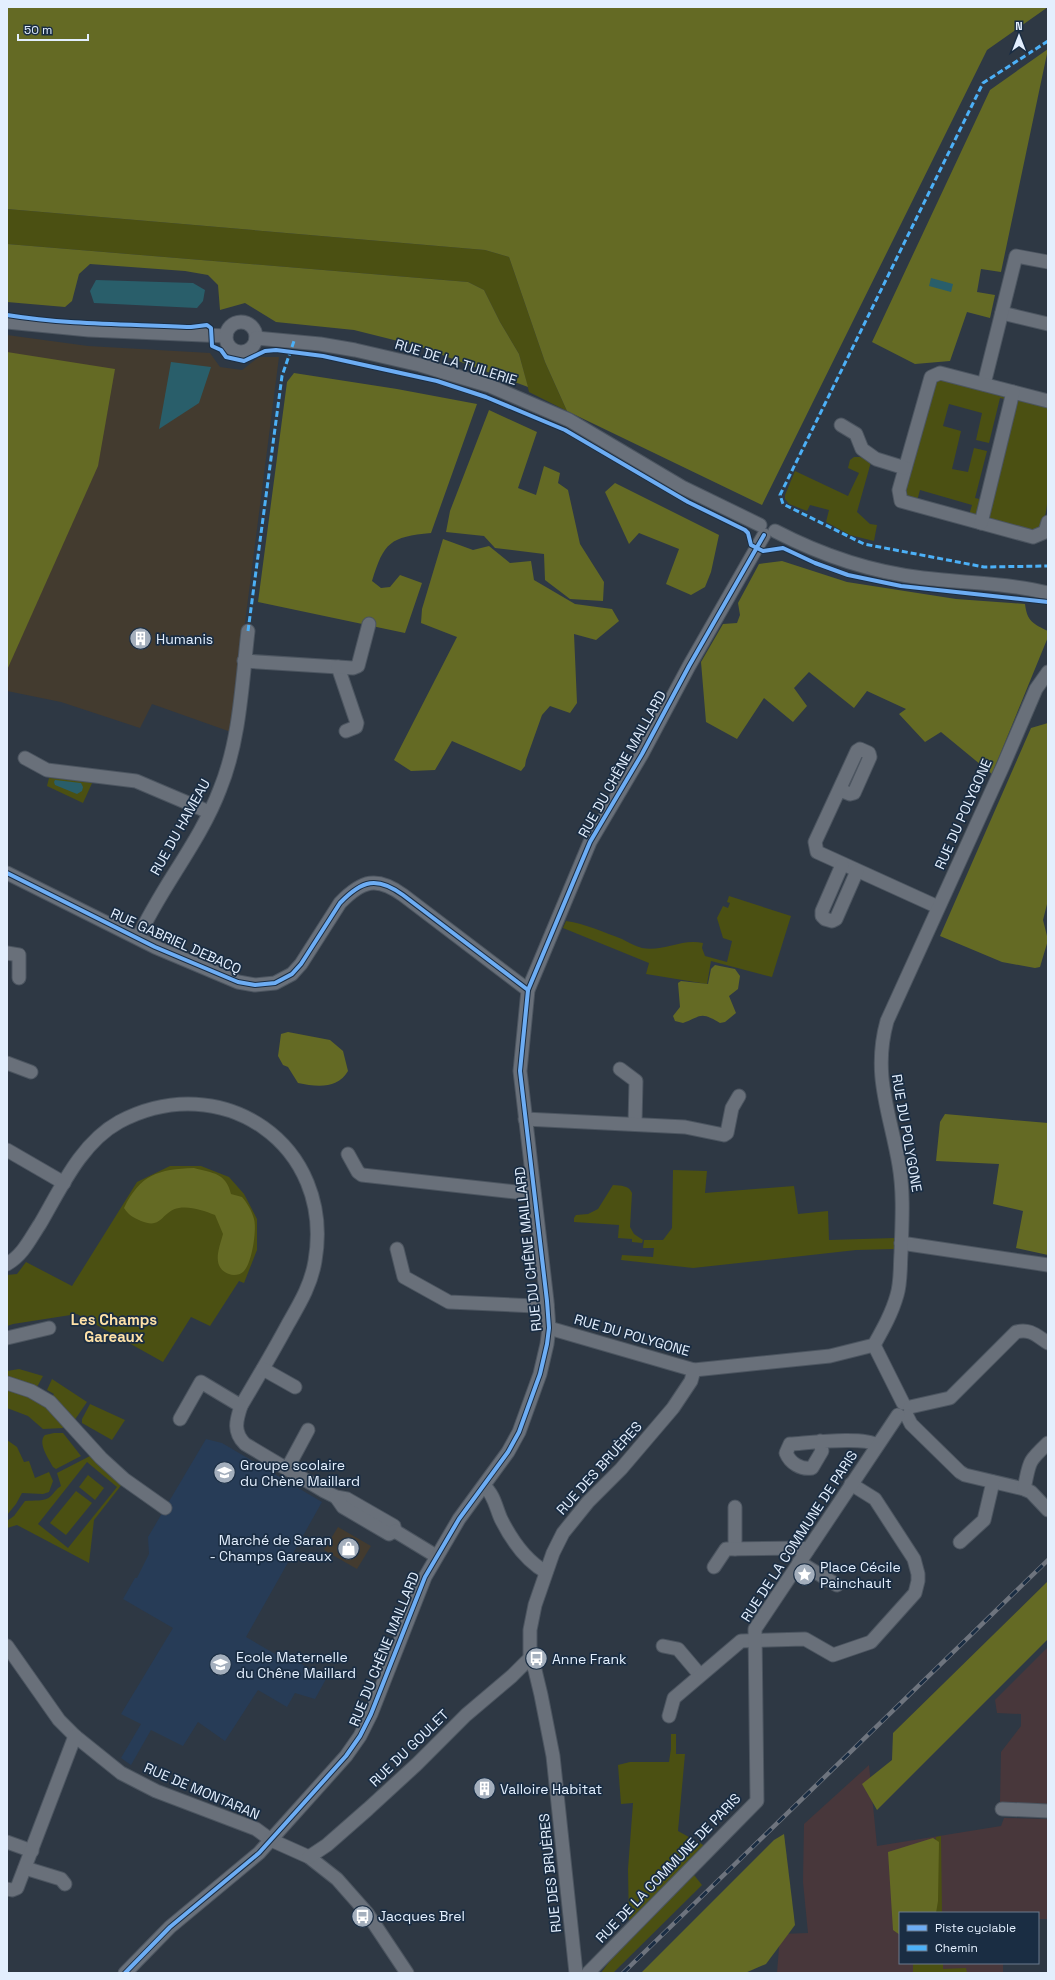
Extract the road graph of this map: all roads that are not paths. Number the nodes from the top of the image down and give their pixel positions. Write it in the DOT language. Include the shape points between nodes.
graph roads {
  1 [pos="1048,262"];
  2 [pos="1002,313"];
  3 [pos="7,322"];
  4 [pos="1048,324"];
  5 [pos="226,336"];
  6 [pos="256,338"];
  7 [pos="984,384"];
  8 [pos="1013,392"];
  9 [pos="1048,400"];
  10 [pos="841,425"];
  11 [pos="905,468"];
  12 [pos="1048,522"];
  13 [pos="981,523"];
  14 [pos="766,531"];
  15 [pos="1048,585"];
  16 [pos="1024,587"];
  17 [pos="1048,592"];
  18 [pos="369,624"];
  19 [pos="248,631"];
  20 [pos="244,661"];
  21 [pos="338,667"];
  22 [pos="1048,672"];
  23 [pos="346,731"];
  24 [pos="25,758"];
  25 [pos="840,790"];
  26 [pos="209,812"];
  27 [pos="842,865"];
  28 [pos="856,871"];
  29 [pos="7,873"];
  30 [pos="938,907"];
  31 [pos="138,938"];
  32 [pos="7,953"];
  33 [pos="19,978"];
  34 [pos="528,990"];
  35 [pos="7,1063"];
  36 [pos="620,1069"];
  37 [pos="31,1072"];
  38 [pos="739,1096"];
  39 [pos="525,1119"];
  40 [pos="634,1124"];
  41 [pos="7,1150"];
  42 [pos="348,1154"];
  43 [pos="64,1183"];
  44 [pos="534,1194"];
  45 [pos="901,1243"];
  46 [pos="397,1249"];
  47 [pos="7,1264"];
  48 [pos="1048,1265"];
  49 [pos="547,1305"];
  50 [pos="50,1328"];
  51 [pos="550,1328"];
  52 [pos="7,1338"];
  53 [pos="1048,1343"];
  54 [pos="874,1345"];
  55 [pos="263,1369"];
  56 [pos="694,1370"];
  57 [pos="7,1383"];
  58 [pos="295,1387"];
  59 [pos="241,1406"];
  60 [pos="905,1410"];
  61 [pos="180,1418"];
  62 [pos="308,1430"];
  63 [pos="820,1441"];
  64 [pos="1048,1443"];
  65 [pos="877,1445"];
  66 [pos="286,1469"];
  67 [pos="993,1482"];
  68 [pos="851,1484"];
  69 [pos="484,1486"];
  70 [pos="1024,1489"];
  71 [pos="735,1507"];
  72 [pos="165,1508"];
  73 [pos="1048,1510"];
  74 [pos="960,1542"];
  75 [pos="735,1549"];
  76 [pos="436,1556"];
  77 [pos="803,1556"];
  78 [pos="714,1567"];
  79 [pos="546,1572"];
  80 [pos="837,1585"];
  81 [pos="754,1640"];
  82 [pos="7,1646"];
  83 [pos="663,1646"];
  84 [pos="530,1658"];
  85 [pos="700,1675"];
  86 [pos="670,1716"];
  87 [pos="75,1736"];
  88 [pos="1002,1809"];
  89 [pos="1048,1811"];
  90 [pos="271,1840"];
  91 [pos="7,1842"];
  92 [pos="32,1851"];
  93 [pos="308,1857"];
  94 [pos="26,1868"];
  95 [pos="65,1884"];
  96 [pos="7,1889"];
  97 [pos="125,1973"];
  98 [pos="408,1973"];
  99 [pos="576,1973"];
  100 [pos="588,1973"];
  1 -- 2 [label="street" via="1016,256"];
  2 -- 4 [label="street"];
  2 -- 7 [label="street"];
  3 -- 5 [label="street" via="89,330"];
  5 -- 6 [label="street" via="230,348 242,352 253,346"];
  5 -- 6 [label="street" via="232,324 241,322 250,325"];
  6 -- 14 [label="street, RUE DE LA TUILERIE" via="355,350 420,365 490,386 569,420 682,487"];
  7 -- 8 [label="street"];
  7 -- 11 [label="street" via="940,373 931,377"];
  8 -- 9 [label="street"];
  8 -- 13 [label="street"];
  10 -- 11 [label="street" via="856,434 862,449 876,459"];
  11 -- 13 [label="street" via="899,490 901,501"];
  12 -- 13 [label="street" via="1045,532 1032,537"];
  14 -- 16 [label="street, RUE DE LA TUILERIE" via="852,563 883,571 928,579"];
  14 -- 34 [label="street, RUE DU CHÊNE MAILLARD" via="590,842"];
  15 -- 16 [label="street, RUE DE LA TUILERIE"];
  16 -- 17 [label="street, RUE DE LA TUILERIE"];
  18 -- 21 [label="street" via="358,666"];
  19 -- 20 [label="street, RUE DU HAMEAU"];
  20 -- 21 [label="street"];
  20 -- 26 [label="street, RUE DU HAMEAU" via="231,757 220,791"];
  21 -- 23 [label="street" via="358,723"];
  22 -- 30 [label="street, RUE DU POLYGONE" via="1036,689"];
  24 -- 26 [label="street" via="47,770 136,781"];
  25 -- 27 [label="street" via="815,846 820,854"];
  26 -- 31 [label="street, RUE DU HAMEAU"];
  27 -- 28 [label="street"];
  27 -- 28 [label="street" via="822,911 824,919 836,919"];
  28 -- 30 [label="street"];
  29 -- 31 [label="street, RUE GABRIEL DEBACQ"];
  30 -- 45 [label="street, RUE DU POLYGONE" via="887,1021 881,1045 882,1087 899,1164 902,1191"];
  31 -- 34 [label="street, RUE GABRIEL DEBACQ" via="238,982 260,986 275,983 298,969 346,896 361,886 382,883 391,886"];
  32 -- 33 [label="street" via="19,955"];
  34 -- 39 [label="street, RUE DU CHÊNE MAILLARD" via="520,1071"];
  35 -- 37 [label="street"];
  36 -- 40 [label="street" via="636,1081"];
  38 -- 40 [label="street" via="732,1108 727,1133 724,1135 685,1127"];
  39 -- 40 [label="street"];
  39 -- 44 [label="street, RUE DU CHÊNE MAILLARD"];
  41 -- 43 [label="street"];
  42 -- 44 [label="street" via="362,1175"];
  43 -- 47 [label="street" via="23,1251"];
  43 -- 55 [label="street" via="78,1160 96,1140 118,1123 164,1105 188,1103 227,1110 253,1120 285,1145 306,1179 316,1210 318,1235 309,1286"];
  44 -- 49 [label="street, RUE DU CHÊNE MAILLARD"];
  45 -- 48 [label="street"];
  45 -- 54 [label="street, RUE DU POLYGONE" via="897,1295"];
  46 -- 49 [label="street" via="404,1277 447,1301"];
  49 -- 51 [label="street, RUE DU CHÊNE MAILLARD"];
  50 -- 52 [label="street"];
  51 -- 56 [label="street, RUE DU POLYGONE"];
  51 -- 69 [label="street, RUE DU CHÊNE MAILLARD" via="540,1374 519,1432"];
  53 -- 60 [label="street" via="1031,1331 1016,1332 950,1398"];
  54 -- 56 [label="street, RUE DU POLYGONE" via="830,1356"];
  54 -- 60 [label="street"];
  55 -- 58 [label="street"];
  55 -- 59 [label="street"];
  56 -- 79 [label="street, RUE DES BRUÈRES" via="691,1381 673,1408 563,1533"];
  57 -- 72 [label="street" via="50,1402 124,1479"];
  59 -- 61 [label="street" via="200,1382"];
  59 -- 66 [label="street" via="236,1425 241,1440"];
  60 -- 65 [label="street, RUE DE LA COMMUNE DE PARIS"];
  60 -- 67 [label="street" via="911,1424 960,1472"];
  62 -- 66 [label="street"];
  63 -- 65 [label="street" via="872,1442"];
  64 -- 70 [label="street" via="1032,1458"];
  65 -- 68 [label="street, RUE DE LA COMMUNE DE PARIS"];
  66 -- 76 [label="street" via="394,1526 395,1531"];
  67 -- 70 [label="street"];
  67 -- 74 [label="street" via="984,1520"];
  68 -- 77 [label="street, RUE DE LA COMMUNE DE PARIS"];
  68 -- 81 [label="street" via="876,1499 914,1559 918,1574 915,1593 871,1642 833,1655 804,1639"];
  69 -- 76 [label="street, RUE DU CHÊNE MAILLARD" via="458,1519"];
  69 -- 79 [label="street" via="490,1491 514,1540 535,1565"];
  70 -- 73 [label="street" via="1031,1492"];
  71 -- 75 [label="street"];
  75 -- 77 [label="street" via="802,1548"];
  75 -- 78 [label="street" via="726,1549"];
  76 -- 90 [label="street, RUE DU CHÊNE MAILLARD" via="360,1736 346,1756"];
  77 -- 80 [label="street"];
  77 -- 81 [label="street, RUE DE LA COMMUNE DE PARIS" via="755,1629"];
  79 -- 84 [label="street, RUE DES BRUÈRES" via="530,1630"];
  81 -- 85 [label="street" via="741,1641"];
  81 -- 100 [label="street, RUE DE LA COMMUNE DE PARIS" via="757,1801"];
  82 -- 87 [label="street, RUE DE MONTARAN" via="59,1720"];
  83 -- 85 [label="street" via="678,1649"];
  84 -- 93 [label="street, RUE DU GOULET" via="327,1845"];
  84 -- 99 [label="street, RUE DES BRUÈRES" via="541,1695 554,1764"];
  85 -- 86 [label="street" via="674,1698"];
  87 -- 90 [label="street, RUE DE MONTARAN" via="121,1773 156,1791 256,1829"];
  87 -- 92 [label="street"];
  88 -- 89 [label="street"];
  90 -- 93 [label="street, RUE DE MONTARAN"];
  90 -- 97 [label="street, RUE DU CHÊNE MAILLARD" via="157,1940"];
  91 -- 92 [label="street"];
  92 -- 94 [label="street"];
  93 -- 98 [label="street, RUE DE MONTARAN" via="337,1879 367,1914"];
  94 -- 95 [label="street" via="61,1879"];
  94 -- 96 [label="street" via="17,1888"];
}
